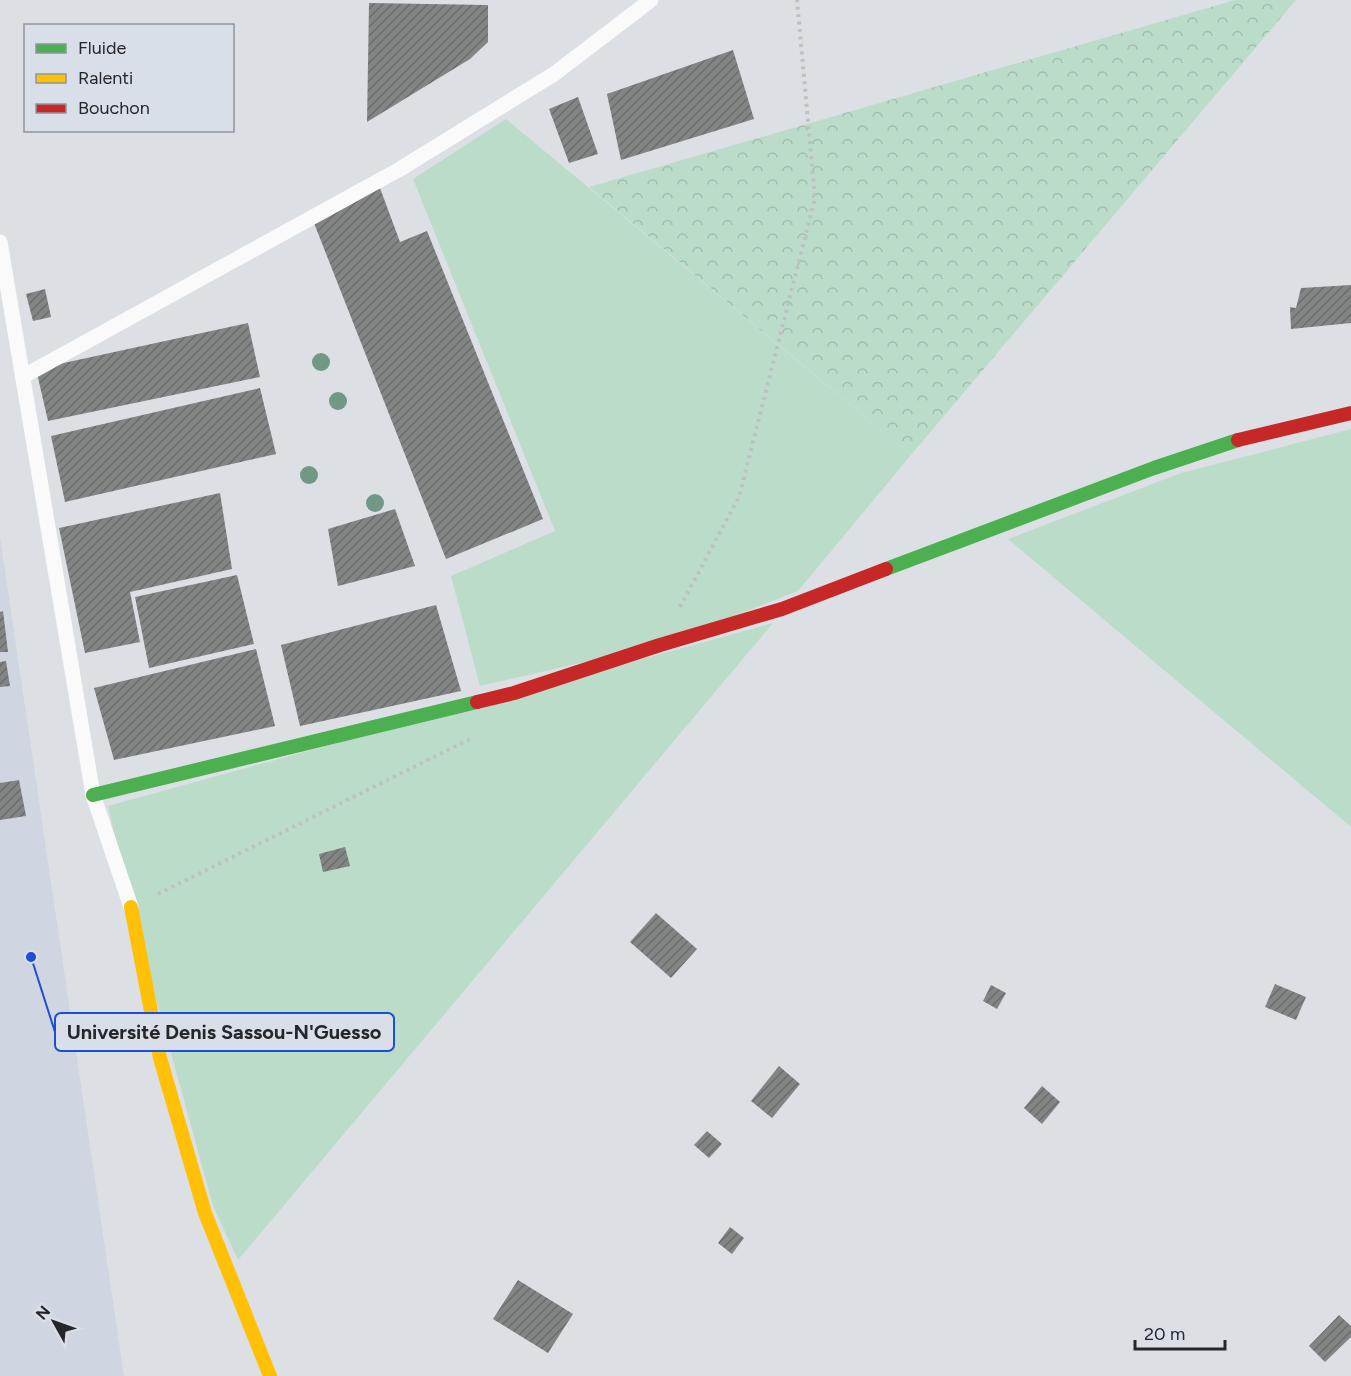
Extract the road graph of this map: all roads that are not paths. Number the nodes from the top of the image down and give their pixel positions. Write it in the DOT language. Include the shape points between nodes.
graph roads {
  1 [pos="651,0"];
  2 [pos="0,242"];
  3 [pos="24,376"];
  4 [pos="1351,413"];
  5 [pos="93,795"];
  6 [pos="131,907"];
  7 [pos="270,1376"];
  1 -- 3 [label="lane" via="554,74 400,169"];
  2 -- 3 [label="lane"];
  3 -- 5 [label="lane"];
  4 -- 5 [label="street" via="1245,438 1154,468 782,609 514,693"];
  5 -- 6 [label="lane"];
  6 -- 7 [label="street" via="160,1058 205,1213"];
}
